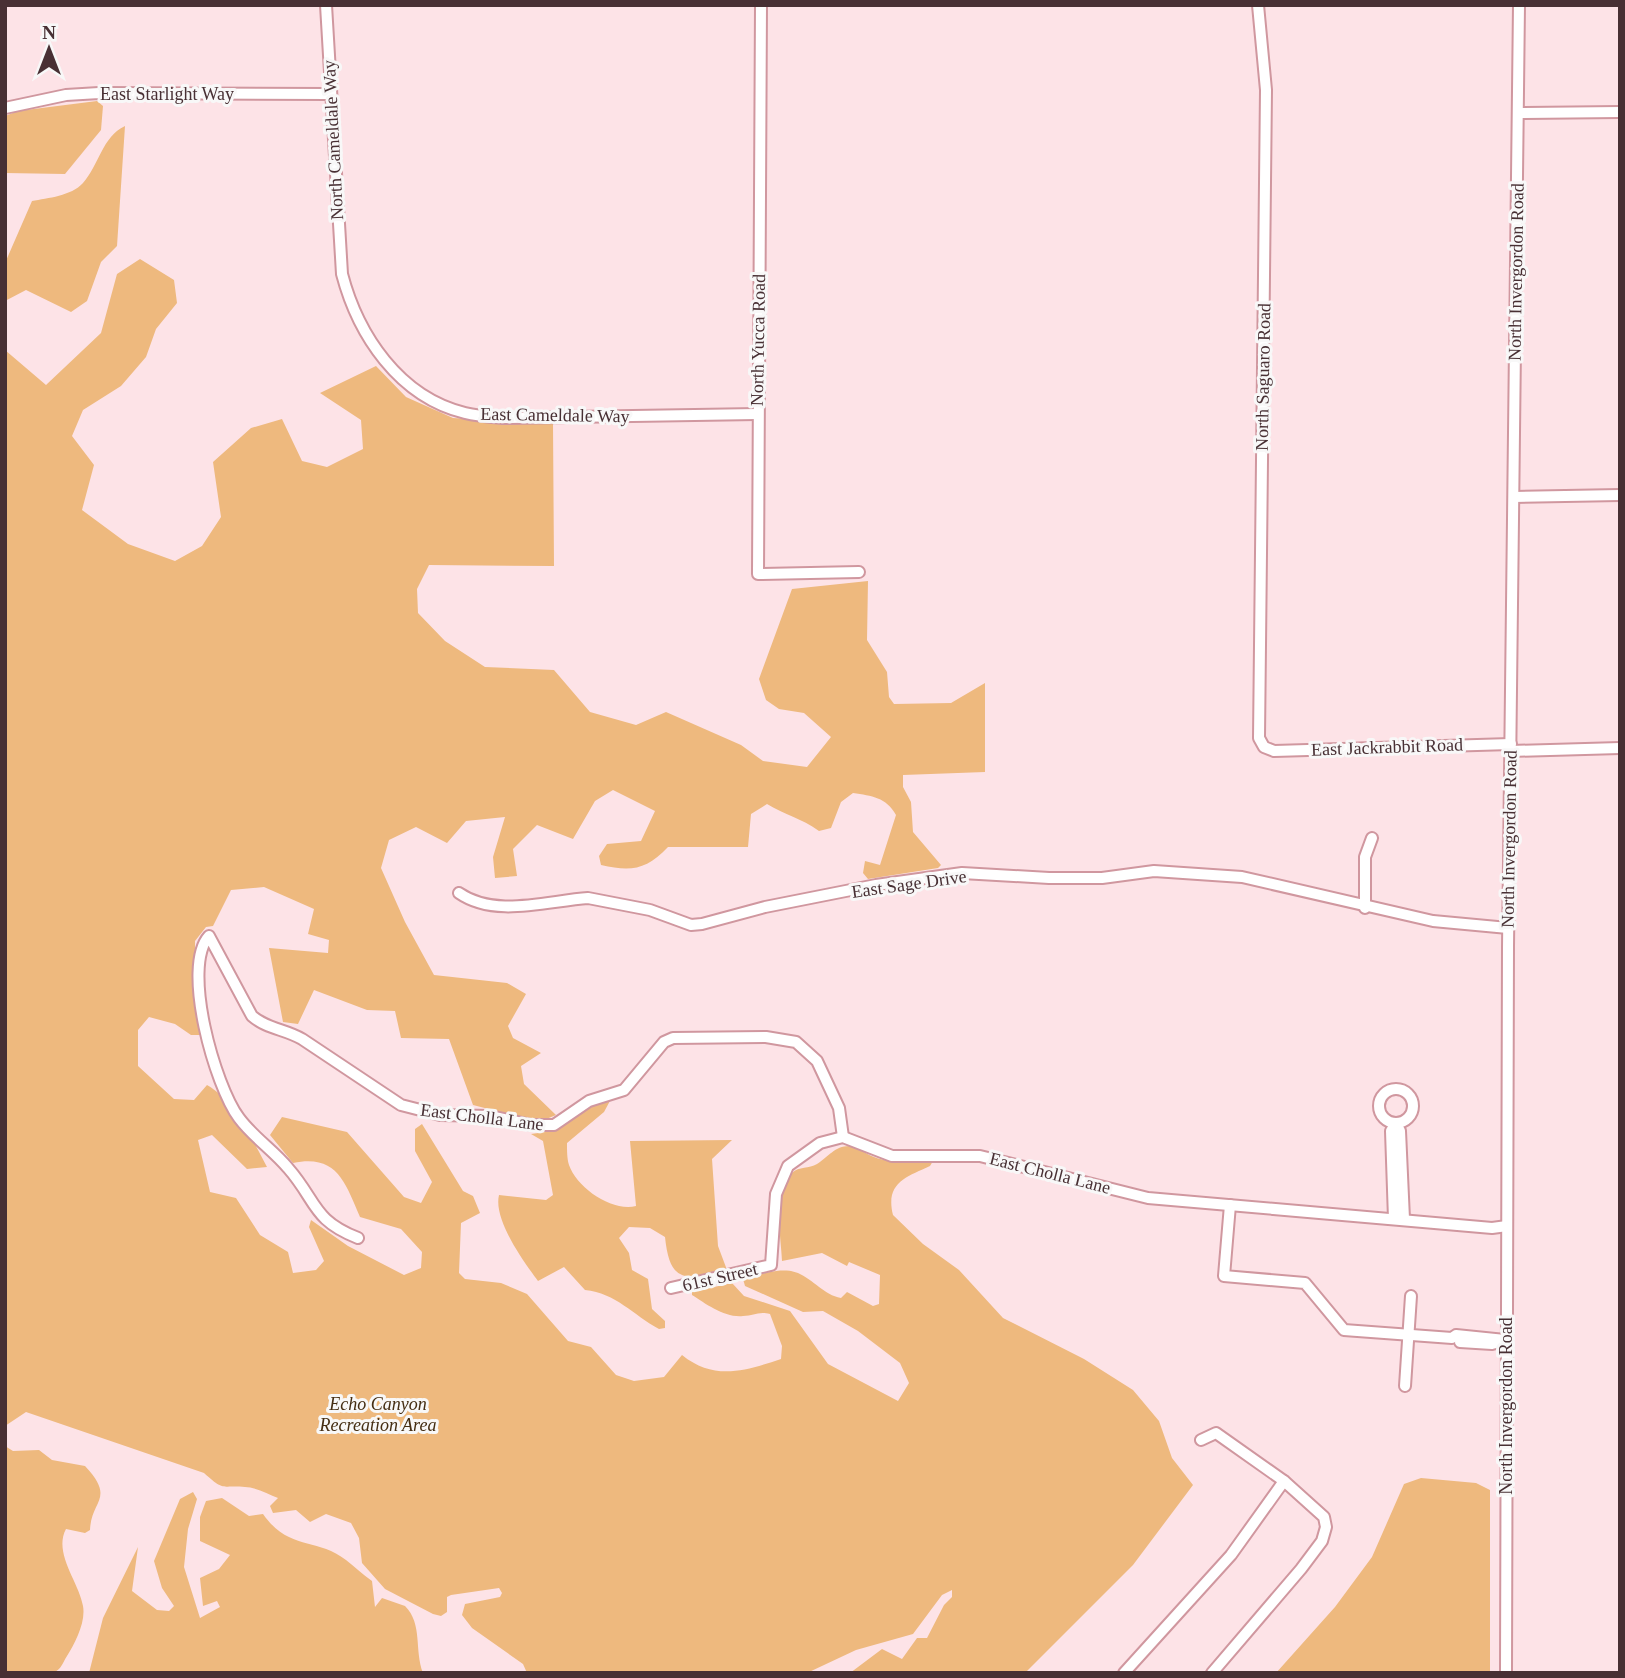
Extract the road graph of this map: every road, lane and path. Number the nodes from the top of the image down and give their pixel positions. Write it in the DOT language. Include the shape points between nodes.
graph roads {
  1 [pos="326,5"];
  2 [pos="761,5"];
  3 [pos="1258,5"];
  4 [pos="1519,5"];
  5 [pos="330,94"];
  6 [pos="5,108"];
  7 [pos="1620,112"];
  8 [pos="1518,113"];
  9 [pos="342,274"];
  10 [pos="757,414"];
  11 [pos="1620,495"];
  12 [pos="1514,497"];
  13 [pos="859,572"];
  14 [pos="1264,747"];
  15 [pos="1511,747"];
  16 [pos="1620,748"];
  17 [pos="1372,838"];
  18 [pos="459,893"];
  19 [pos="1365,908"];
  20 [pos="1508,928"];
  21 [pos="1396,1123"];
  22 [pos="843,1137"];
  23 [pos="1230,1205"];
  24 [pos="1399,1219"];
  25 [pos="1507,1226"];
  26 [pos="358,1238"];
  27 [pos="671,1288"];
  28 [pos="1411,1296"];
  29 [pos="1409,1335"];
  30 [pos="1506,1340"];
  31 [pos="1405,1386"];
  32 [pos="1201,1440"];
  33 [pos="1284,1481"];
  34 [pos="1124,1673"];
  35 [pos="1212,1673"];
  36 [pos="1506,1673"];
  1 -- 5 [label="street, North Cameldale Way"];
  2 -- 10 [label="street, North Yucca Road"];
  3 -- 14 [label="street, North Saguaro Road" via="1266,90 1259,738"];
  4 -- 8 [label="street, North Invergordon Road"];
  5 -- 6 [label="street, East Starlight Way" via="99,93"];
  5 -- 9 [label="street, North Cameldale Way"];
  7 -- 8 [label="street"];
  8 -- 12 [label="street, North Invergordon Road"];
  9 -- 10 [label="street, East Cameldale Way" via="351,309 395,373 427,398 464,413 502,418"];
  10 -- 13 [label="street, North Yucca Road" via="758,574"];
  11 -- 12 [label="street"];
  12 -- 15 [label="street, North Invergordon Road"];
  14 -- 15 [label="street, East Jackrabbit Road" via="1274,751"];
  15 -- 16 [label="street, East Jackrabbit Road"];
  15 -- 20 [label="street, North Invergordon Road"];
  17 -- 19 [label="street" via="1365,857"];
  18 -- 19 [label="street, East Sage Drive" via="474,904 497,907 603,900 691,925 876,885 962,873 1101,878 1154,872 1259,880"];
  19 -- 20 [label="street, East Sage Drive"];
  20 -- 25 [label="street, North Invergordon Road"];
  21 -- 24 [label="street" via="1400,1131"];
  22 -- 23 [label="street, East Cholla Lane" via="892,1156 980,1156 1147,1198"];
  22 -- 26 [label="street, East Cholla Lane" via="839,1108 817,1061 796,1042 766,1037 707,1040 687,1036 664,1042 624,1090 589,1101 554,1125 440,1115 401,1105 302,1039 260,1024 209,936 200,946 200,1009 225,1095 239,1118 288,1167 322,1219"];
  22 -- 27 [label="street, 61st Street" via="820,1143 788,1166 776,1194 771,1265"];
  23 -- 24 [label="street, East Cholla Lane"];
  23 -- 29 [label="street" via="1224,1276 1305,1283 1344,1329"];
  24 -- 25 [label="street, East Cholla Lane"];
  25 -- 30 [label="street, North Invergordon Road"];
  28 -- 29 [label="street"];
  29 -- 30 [label="street" via="1492,1344"];
  29 -- 31 [label="street"];
  30 -- 36 [label="street, North Invergordon Road"];
  32 -- 33 [label="street" via="1216,1433"];
  33 -- 34 [label="street" via="1231,1555"];
  33 -- 35 [label="street" via="1324,1517 1322,1541"];
}
